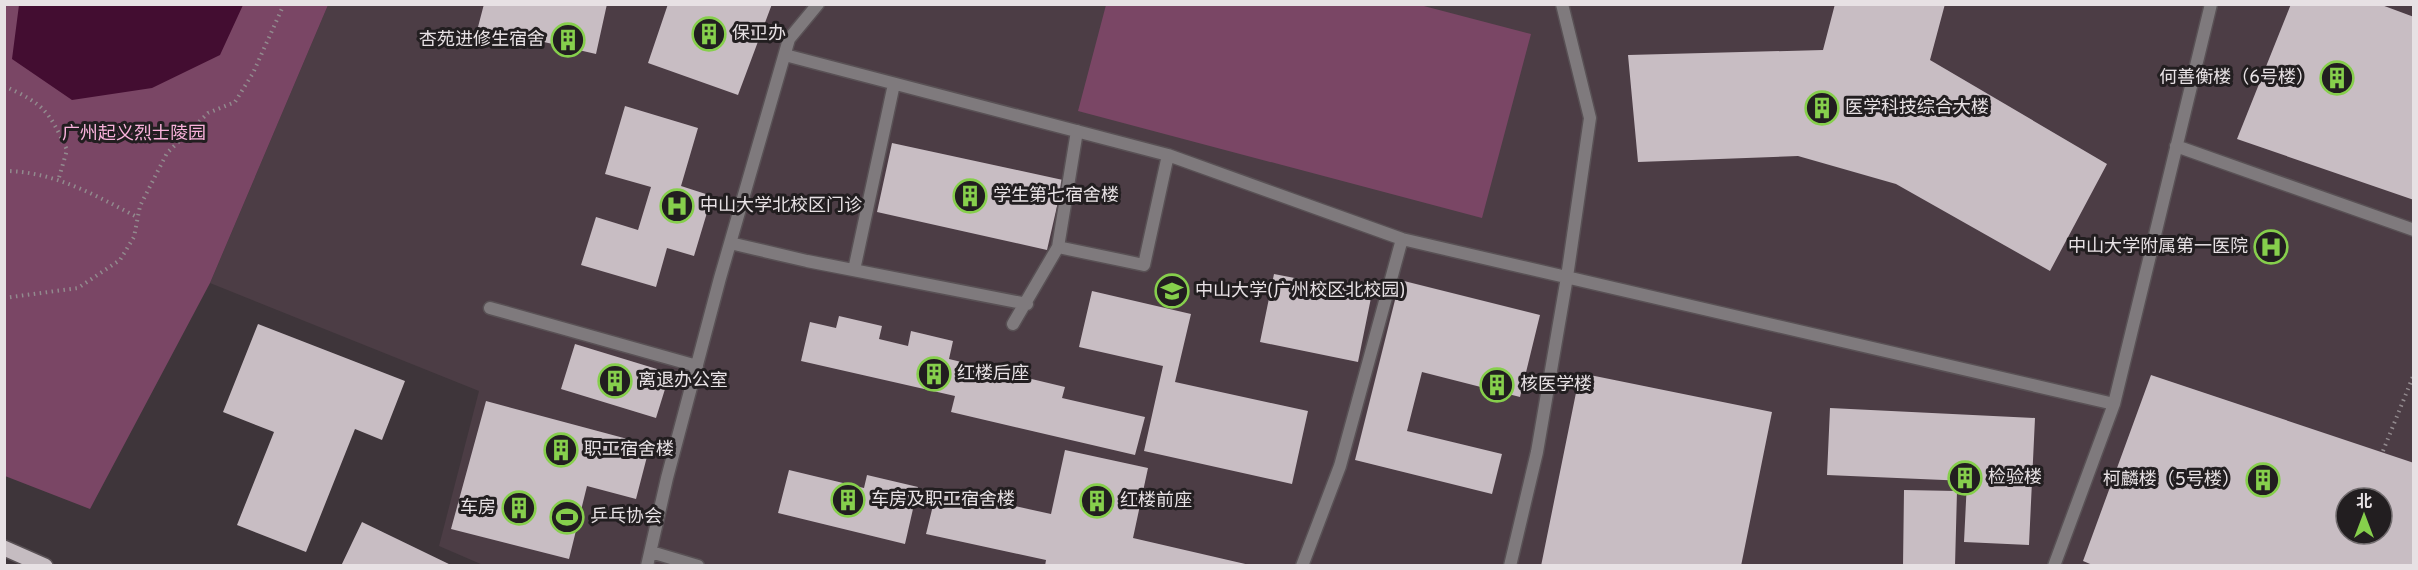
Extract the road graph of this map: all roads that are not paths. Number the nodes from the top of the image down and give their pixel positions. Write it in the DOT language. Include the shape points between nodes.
graph roads {
  1 [pos="1562,4"];
  2 [pos="2211,4"];
  3 [pos="815,6"];
  4 [pos="785,56"];
  5 [pos="894,84"];
  6 [pos="1077,131"];
  7 [pos="2176,146"];
  8 [pos="1168,155"];
  9 [pos="2414,230"];
  10 [pos="1402,239"];
  11 [pos="730,243"];
  12 [pos="1058,247"];
  13 [pos="854,270"];
  14 [pos="1567,277"];
  15 [pos="1027,304"];
  16 [pos="490,308"];
  17 [pos="1013,324"];
  18 [pos="697,366"];
  19 [pos="2114,404"];
  20 [pos="4,548"];
  21 [pos="651,552"];
  22 [pos="45,566"];
  23 [pos="647,566"];
  24 [pos="698,566"];
  25 [pos="1302,566"];
  26 [pos="1510,566"];
  27 [pos="2054,566"];
  1 -- 14 [label="lane" via="1590,118"];
  2 -- 7 [label="lane"];
  3 -- 4 [label="lane" via="789,39"];
  4 -- 5 [label="lane"];
  4 -- 11 [label="lane"];
  5 -- 6 [label="lane"];
  5 -- 13 [label="lane"];
  6 -- 8 [label="lane"];
  6 -- 12 [label="lane"];
  7 -- 9 [label="lane"];
  7 -- 19 [label="lane"];
  8 -- 10 [label="lane"];
  8 -- 12 [label="lane" via="1144,265"];
  10 -- 14 [label="lane"];
  10 -- 25 [label="lane" via="1340,466"];
  11 -- 13 [label="lane"];
  11 -- 18 [label="lane"];
  12 -- 15 [label="lane"];
  13 -- 15 [label="lane"];
  14 -- 19 [label="lane"];
  14 -- 26 [label="lane" via="1537,452"];
  15 -- 17 [label="lane"];
  16 -- 18 [label="lane"];
  18 -- 21 [label="lane"];
  19 -- 27 [label="lane"];
  20 -- 22 [label="main road"];
  21 -- 23 [label="lane"];
  21 -- 24 [label="lane"];
}
